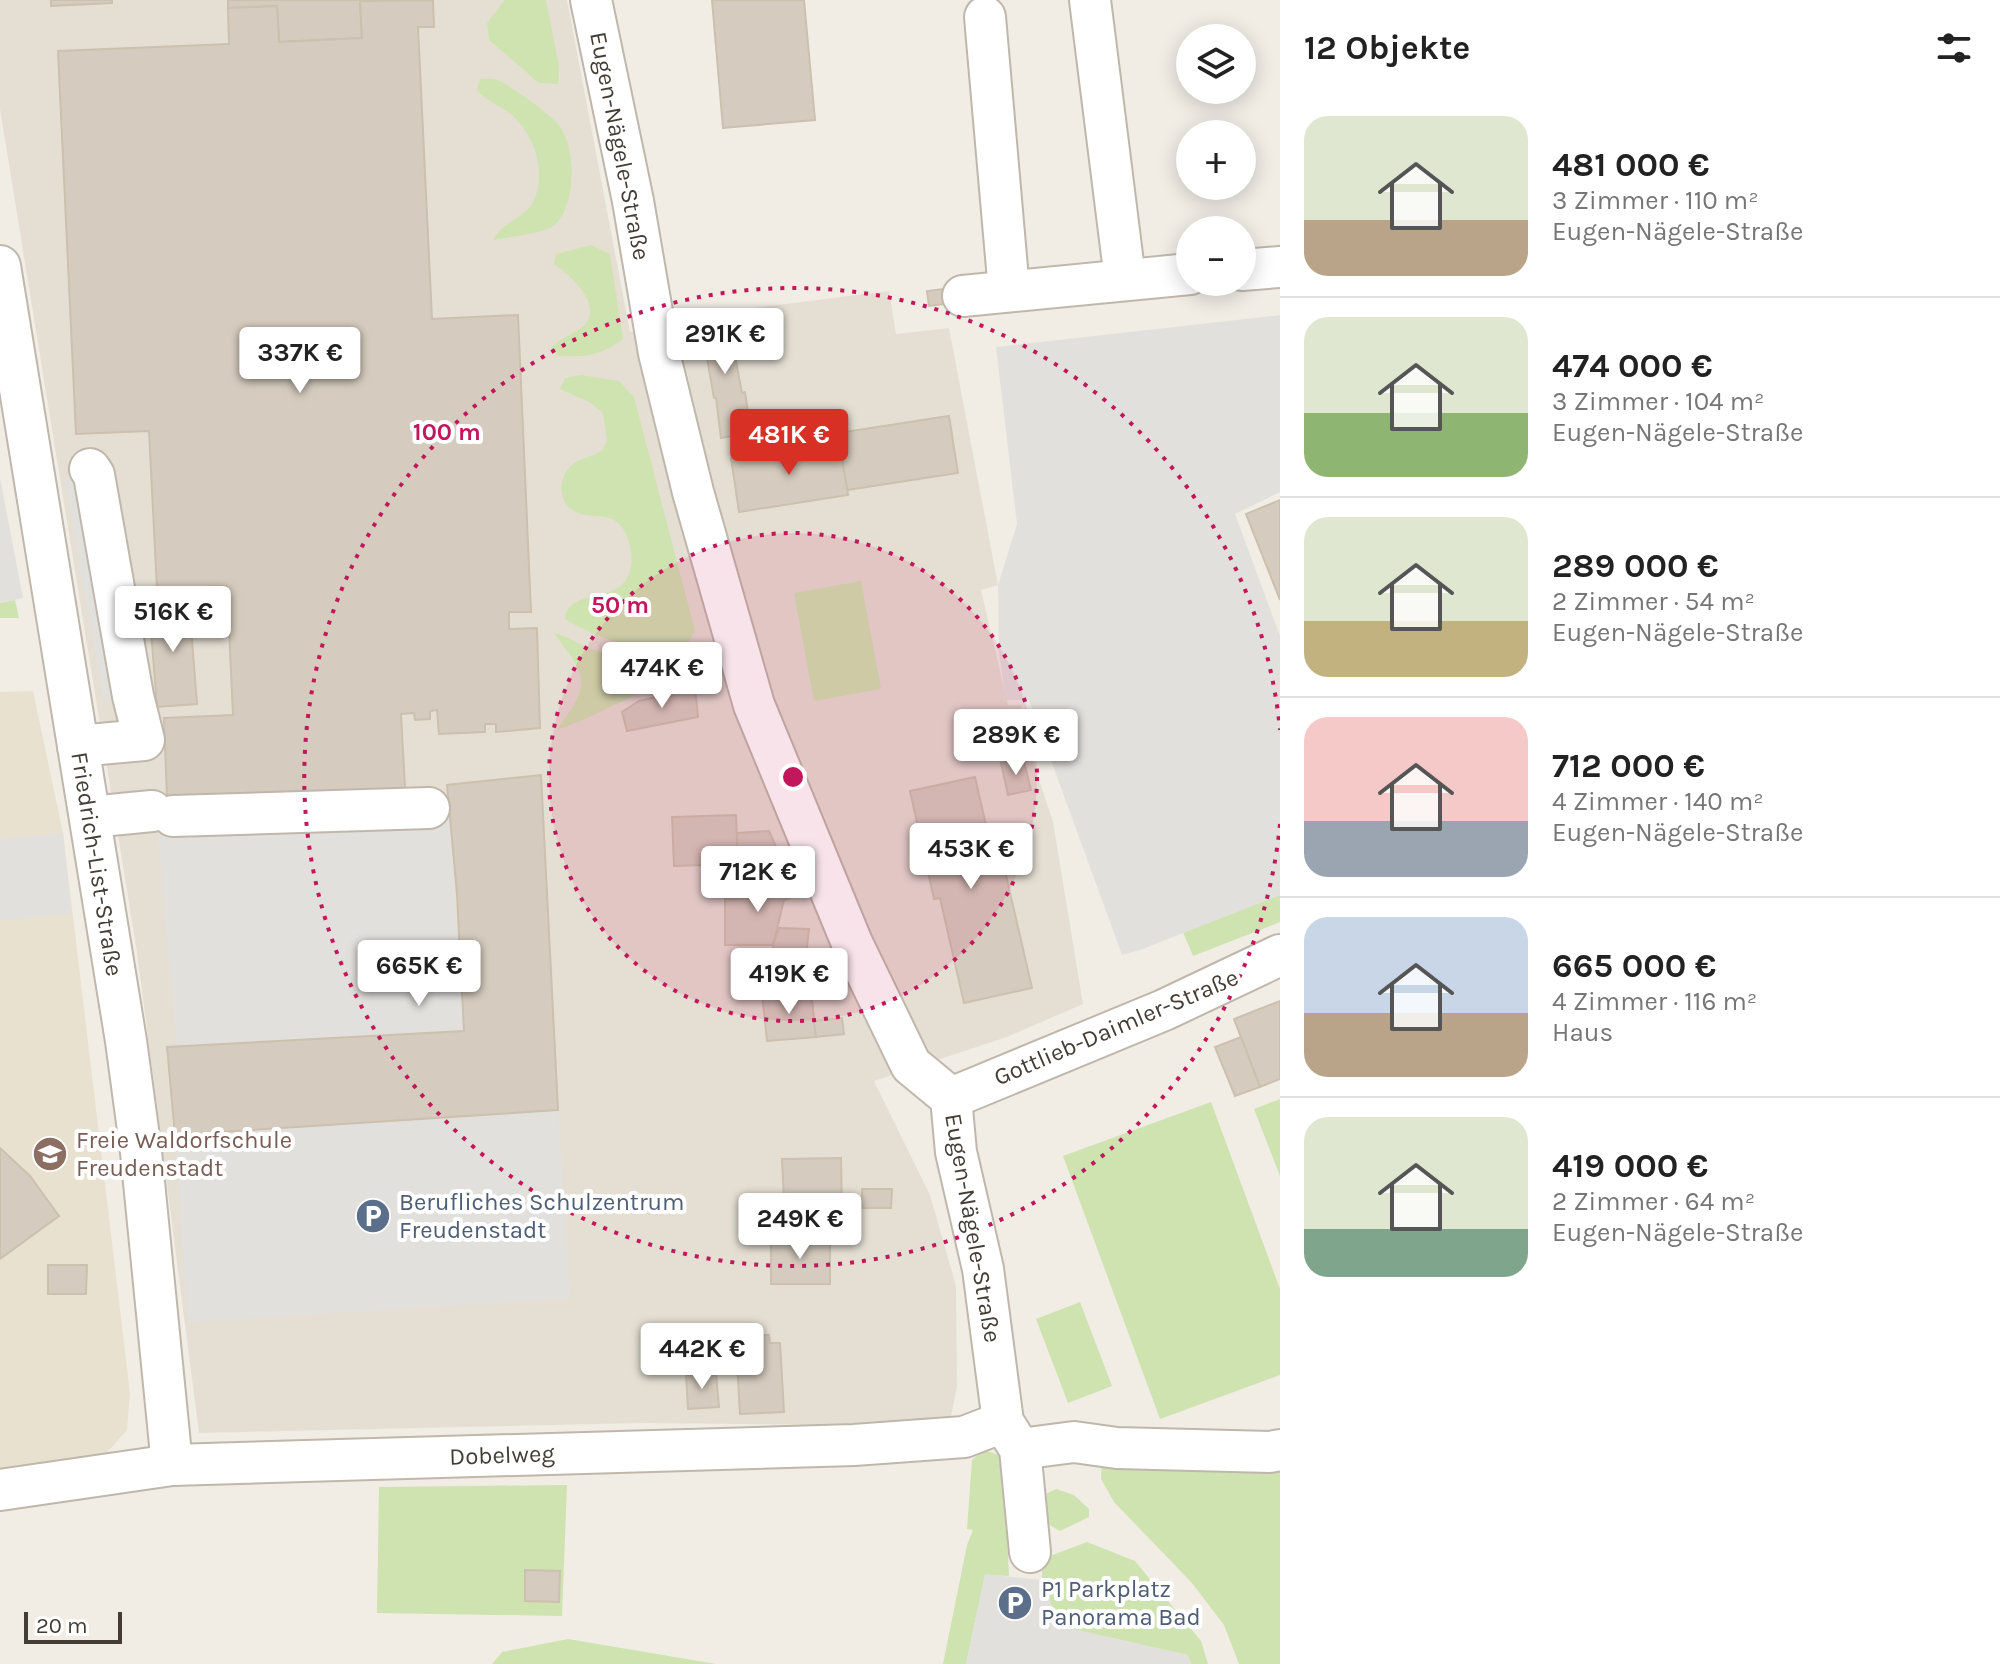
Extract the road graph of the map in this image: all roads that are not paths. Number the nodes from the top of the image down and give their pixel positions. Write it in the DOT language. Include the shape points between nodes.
graph roads {
  1 [pos="591,0"];
  2 [pos="1090,0"];
  3 [pos="985,17"];
  4 [pos="0,266"];
  5 [pos="1280,267"];
  6 [pos="1256,269"];
  7 [pos="1176,275"];
  8 [pos="1125,279"];
  9 [pos="1009,291"];
  10 [pos="963,296"];
  11 [pos="90,469"];
  12 [pos="78,746"];
  13 [pos="429,808"];
  14 [pos="90,817"];
  15 [pos="1280,955"];
  16 [pos="951,1098"];
  17 [pos="1012,1436"];
  18 [pos="1280,1450"];
  19 [pos="172,1465"];
  20 [pos="0,1490"];
  21 [pos="1030,1552"];
  1 -- 16 [label="street, Eugen-Nägele-Straße" via="659,353 754,705 852,943 911,1065"];
  2 -- 8 [label="street"];
  3 -- 9 [label="street"];
  4 -- 12 [label="street, Friedrich-List-Straße"];
  5 -- 6 [label="street"];
  7 -- 8 [label="street"];
  8 -- 9 [label="street"];
  9 -- 10 [label="street"];
  11 -- 12 [label="street" via="144,740"];
  12 -- 14 [label="street, Friedrich-List-Straße"];
  13 -- 14 [label="street"];
  14 -- 19 [label="street, Friedrich-List-Straße" via="141,1152"];
  15 -- 16 [label="street, Gottlieb-Daimler-Straße" via="1164,1010"];
  16 -- 17 [label="street, Eugen-Nägele-Straße" via="956,1152"];
  17 -- 18 [label="street, Dobelweg" via="1117,1448"];
  17 -- 19 [label="street, Dobelweg"];
  17 -- 21 [label="street, Eugen-Nägele-Straße"];
  19 -- 20 [label="street, Dobelweg"];
}
